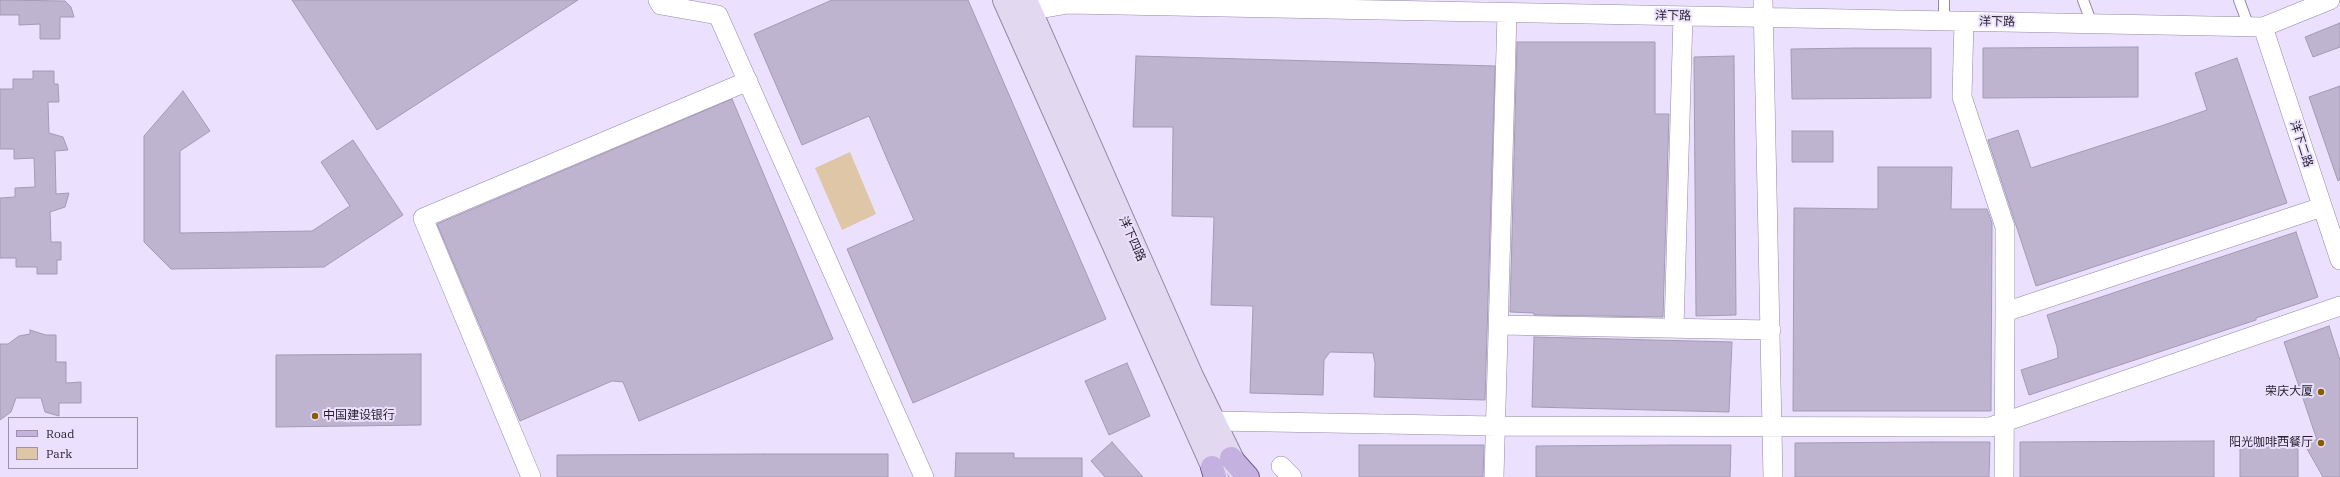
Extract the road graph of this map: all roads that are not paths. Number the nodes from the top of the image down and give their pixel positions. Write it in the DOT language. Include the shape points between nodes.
graph roads {
  1 [pos="658,0"];
  2 [pos="1004,0"];
  3 [pos="1944,0"];
  4 [pos="2083,0"];
  5 [pos="2239,0"];
  6 [pos="2330,0"];
  7 [pos="1410,5"];
  8 [pos="1763,9"];
  9 [pos="1023,11"];
  10 [pos="1507,13"];
  11 [pos="1683,16"];
  12 [pos="1944,21"];
  13 [pos="1964,21"];
  14 [pos="2092,24"];
  15 [pos="2256,27"];
  16 [pos="748,80"];
  17 [pos="2322,207"];
  18 [pos="2340,260"];
  19 [pos="2340,306"];
  20 [pos="2005,312"];
  21 [pos="1499,325"];
  22 [pos="1674,328"];
  23 [pos="1770,330"];
  24 [pos="1214,421"];
  25 [pos="2004,422"];
  26 [pos="1496,426"];
  27 [pos="1772,426"];
  28 [pos="1232,458"];
  29 [pos="1215,474"];
  30 [pos="531,477"];
  31 [pos="924,477"];
  32 [pos="1242,477"];
  33 [pos="1248,477"];
  34 [pos="1494,477"];
  35 [pos="1773,477"];
  36 [pos="2004,477"];
  1 -- 16 [label="street" via="661,5 718,15"];
  2 -- 9 [label="street, 洋下四路"];
  3 -- 12 [label="lane"];
  4 -- 14 [label="lane"];
  5 -- 15 [label="lane"];
  6 -- 15 [label="street, 洋下路"];
  7 -- 9 [label="street, 洋下路" via="1068,4"];
  7 -- 10 [label="street, 洋下路"];
  8 -- 11 [label="street, 洋下路"];
  8 -- 12 [label="street, 洋下路"];
  8 -- 23 [label="street"];
  9 -- 24 [label="street, 洋下四路"];
  9 -- 29 [label="street, 洋下四路"];
  10 -- 11 [label="street, 洋下路"];
  10 -- 21 [label="street"];
  11 -- 22 [label="street"];
  12 -- 13 [label="street, 洋下路"];
  13 -- 14 [label="street, 洋下路"];
  13 -- 20 [label="street" via="1962,97 2005,227"];
  14 -- 15 [label="street, 洋下路"];
  15 -- 17 [label="street, 洋下二路"];
  16 -- 30 [label="street" via="424,218"];
  16 -- 31 [label="street"];
  17 -- 18 [label="street, 洋下二路"];
  17 -- 20 [label="street"];
  19 -- 25 [label="street"];
  20 -- 25 [label="street"];
  21 -- 22 [label="street"];
  21 -- 26 [label="street"];
  22 -- 23 [label="street"];
  23 -- 27 [label="street"];
  24 -- 26 [label="street"];
  24 -- 28 [label="street, 洋下四路"];
  25 -- 27 [label="street" via="1990,427"];
  25 -- 36 [label="street"];
  26 -- 27 [label="street"];
  26 -- 34 [label="street"];
  27 -- 35 [label="street"];
  28 -- 32 [label="street, 洋下四路"];
  28 -- 33 [label="main road"];
}
